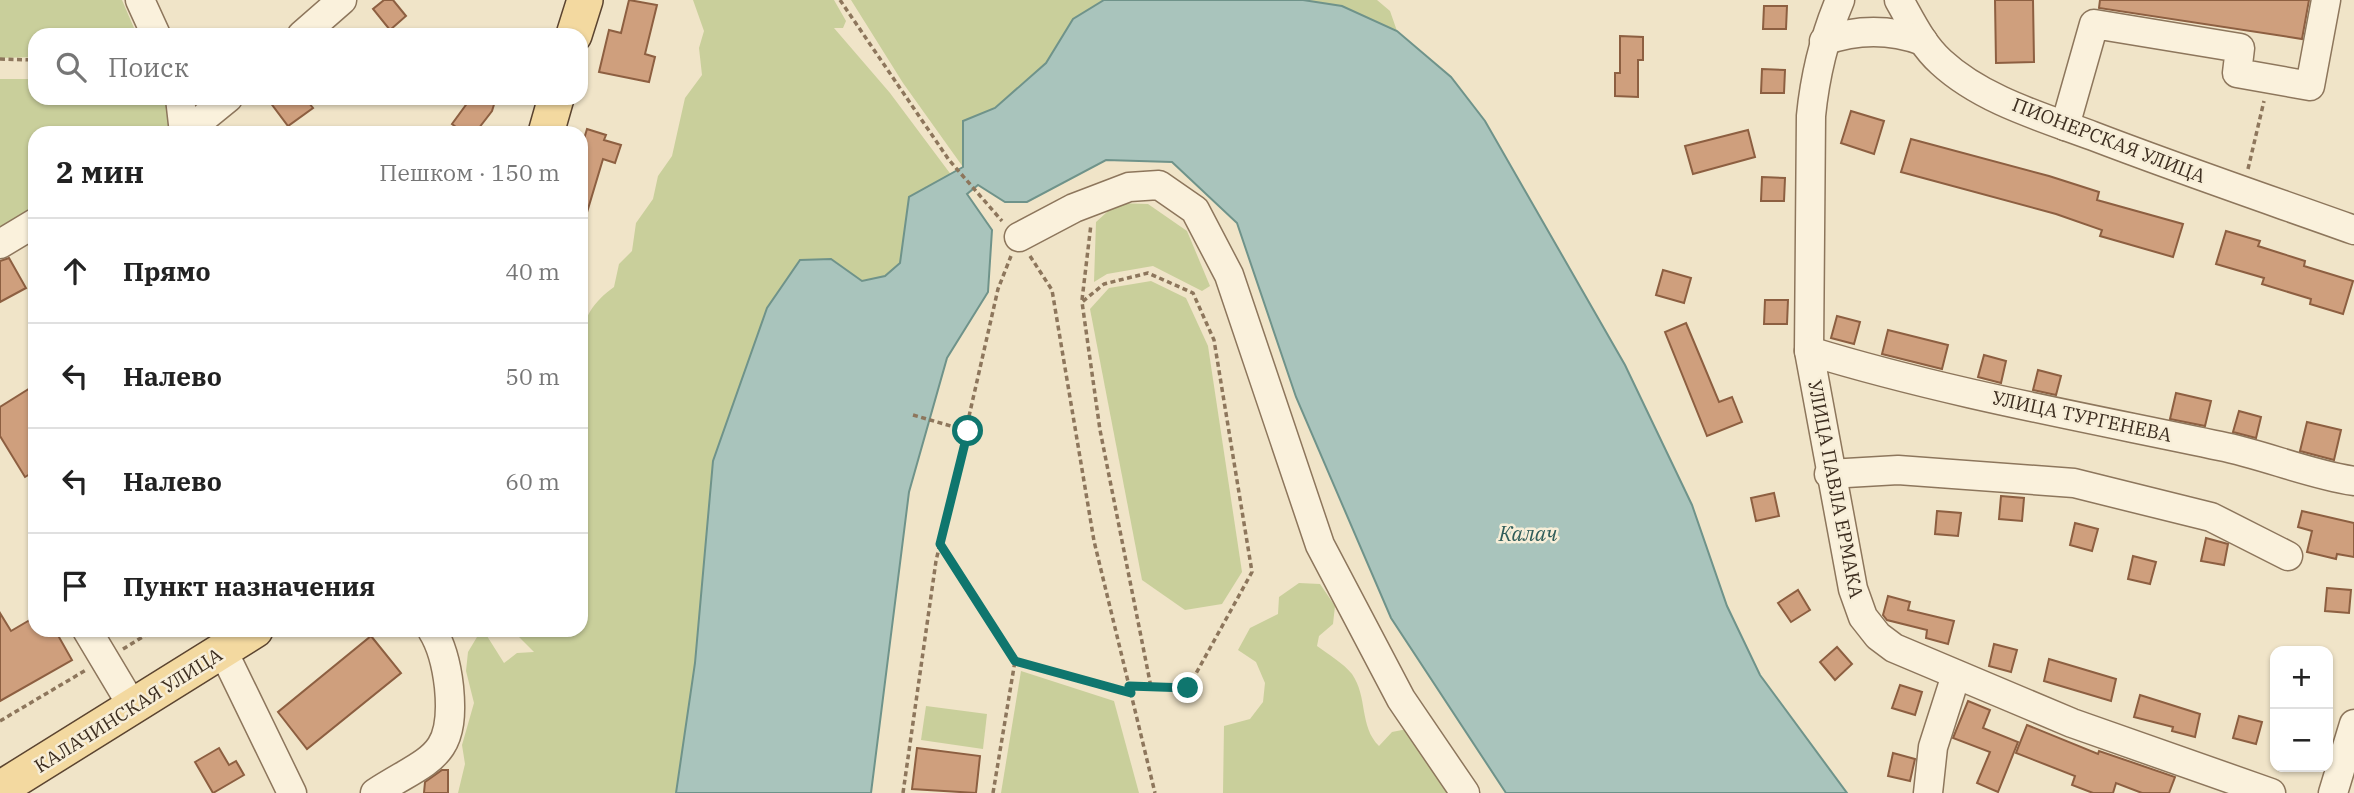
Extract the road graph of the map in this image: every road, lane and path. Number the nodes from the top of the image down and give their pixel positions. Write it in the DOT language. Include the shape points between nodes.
graph roads {
  1 [pos="140,0"];
  2 [pos="342,0"];
  3 [pos="584,0"];
  4 [pos="839,0"];
  5 [pos="1840,0"];
  6 [pos="1899,0"];
  7 [pos="2326,0"];
  8 [pos="153,28"];
  9 [pos="310,28"];
  10 [pos="576,28"];
  11 [pos="1824,41"];
  12 [pos="1923,41"];
  13 [pos="0,59"];
  14 [pos="28,61"];
  15 [pos="2270,79"];
  16 [pos="181,105"];
  17 [pos="220,105"];
  18 [pos="554,105"];
  19 [pos="184,126"];
  20 [pos="194,126"];
  21 [pos="548,126"];
  22 [pos="2065,126"];
  23 [pos="2243,190"];
  24 [pos="1102,198"];
  25 [pos="28,227"];
  26 [pos="2354,230"];
  27 [pos="1018,237"];
  28 [pos="0,244"];
  29 [pos="1082,302"];
  30 [pos="1809,351"];
  31 [pos="914,415"];
  32 [pos="968,431"];
  33 [pos="1829,474"];
  34 [pos="2354,481"];
  35 [pos="940,544"];
  36 [pos="2288,556"];
  37 [pos="91,637"];
  38 [pos="143,637"];
  39 [pos="244,637"];
  40 [pos="442,637"];
  41 [pos="223,651"];
  42 [pos="105,659"];
  43 [pos="1015,661"];
  44 [pos="1956,675"];
  45 [pos="1129,686"];
  46 [pos="1151,687"];
  47 [pos="1131,693"];
  48 [pos="133,707"];
  49 [pos="0,721"];
  50 [pos="2354,724"];
  51 [pos="3,787"];
  52 [pos="292,793"];
  53 [pos="375,793"];
  54 [pos="904,793"];
  55 [pos="993,793"];
  56 [pos="1156,793"];
  57 [pos="1465,793"];
  58 [pos="1928,793"];
  59 [pos="2271,793"];
  60 [pos="2333,793"];
  1 -- 8 [label="street"];
  2 -- 9 [label="street"];
  3 -- 10 [label="main road"];
  4 -- 27 [label="path" via="949,160"];
  5 -- 11 [label="street, УЛИЦА ПАВЛА ЕРМАКА"];
  6 -- 12 [label="street, ПИОНЕРСКАЯ УЛИЦА"];
  7 -- 15 [label="street" via="2311,86"];
  11 -- 12 [label="street" via="1844,34 1878,32 1902,33"];
  11 -- 30 [label="street, УЛИЦА ПАВЛА ЕРМАКА" via="1811,116"];
  12 -- 22 [label="street, ПИОНЕРСКАЯ УЛИЦА" via="1963,78"];
  13 -- 14 [label="path"];
  15 -- 22 [label="street" via="2237,73 2240,48 2094,24"];
  15 -- 23 [label="path"];
  16 -- 19 [label="street"];
  17 -- 20 [label="street"];
  18 -- 21 [label="main road"];
  22 -- 23 [label="street, ПИОНЕРСКАЯ УЛИЦА"];
  23 -- 26 [label="street, ПИОНЕРСКАЯ УЛИЦА"];
  24 -- 27 [label="street"];
  24 -- 29 [label="path" via="1092,213"];
  24 -- 57 [label="street" via="1129,187 1159,185 1195,210 1229,275 1320,545 1401,699"];
  25 -- 28 [label="street"];
  27 -- 32 [label="path" via="998,289"];
  27 -- 45 [label="path" via="1052,290 1094,541"];
  29 -- 46 [label="path" via="1100,430"];
  29 -- 46 [label="path" via="1104,284 1148,273 1194,293 1214,340 1252,572 1188,688"];
  30 -- 33 [label="street, УЛИЦА ПАВЛА ЕРМАКА"];
  30 -- 34 [label="street, УЛИЦА ТУРГЕНЕВА" via="1884,374 2232,448"];
  31 -- 32 [label="path"];
  32 -- 35 [label="path"];
  33 -- 36 [label="street" via="1898,470 2074,483 2211,517"];
  33 -- 44 [label="street, УЛИЦА ПАВЛА ЕРМАКА" via="1863,617 1894,648"];
  35 -- 43 [label="path"];
  35 -- 54 [label="path"];
  37 -- 42 [label="street"];
  38 -- 42 [label="path"];
  39 -- 41 [label="main road, КАЛАЧИНСКАЯ УЛИЦА"];
  40 -- 53 [label="street" via="452,718 447,740 437,753"];
  41 -- 48 [label="main road, КАЛАЧИНСКАЯ УЛИЦА"];
  41 -- 52 [label="street"];
  42 -- 48 [label="street"];
  42 -- 49 [label="path"];
  43 -- 47 [label="path"];
  43 -- 55 [label="path"];
  44 -- 58 [label="street" via="1933,747"];
  44 -- 59 [label="street, УЛИЦА ПАВЛА ЕРМАКА" via="2071,723"];
  45 -- 46 [label="path"];
  45 -- 47 [label="path"];
  47 -- 56 [label="path"];
  48 -- 51 [label="main road, КАЛАЧИНСКАЯ УЛИЦА"];
  50 -- 60 [label="street"];
}
